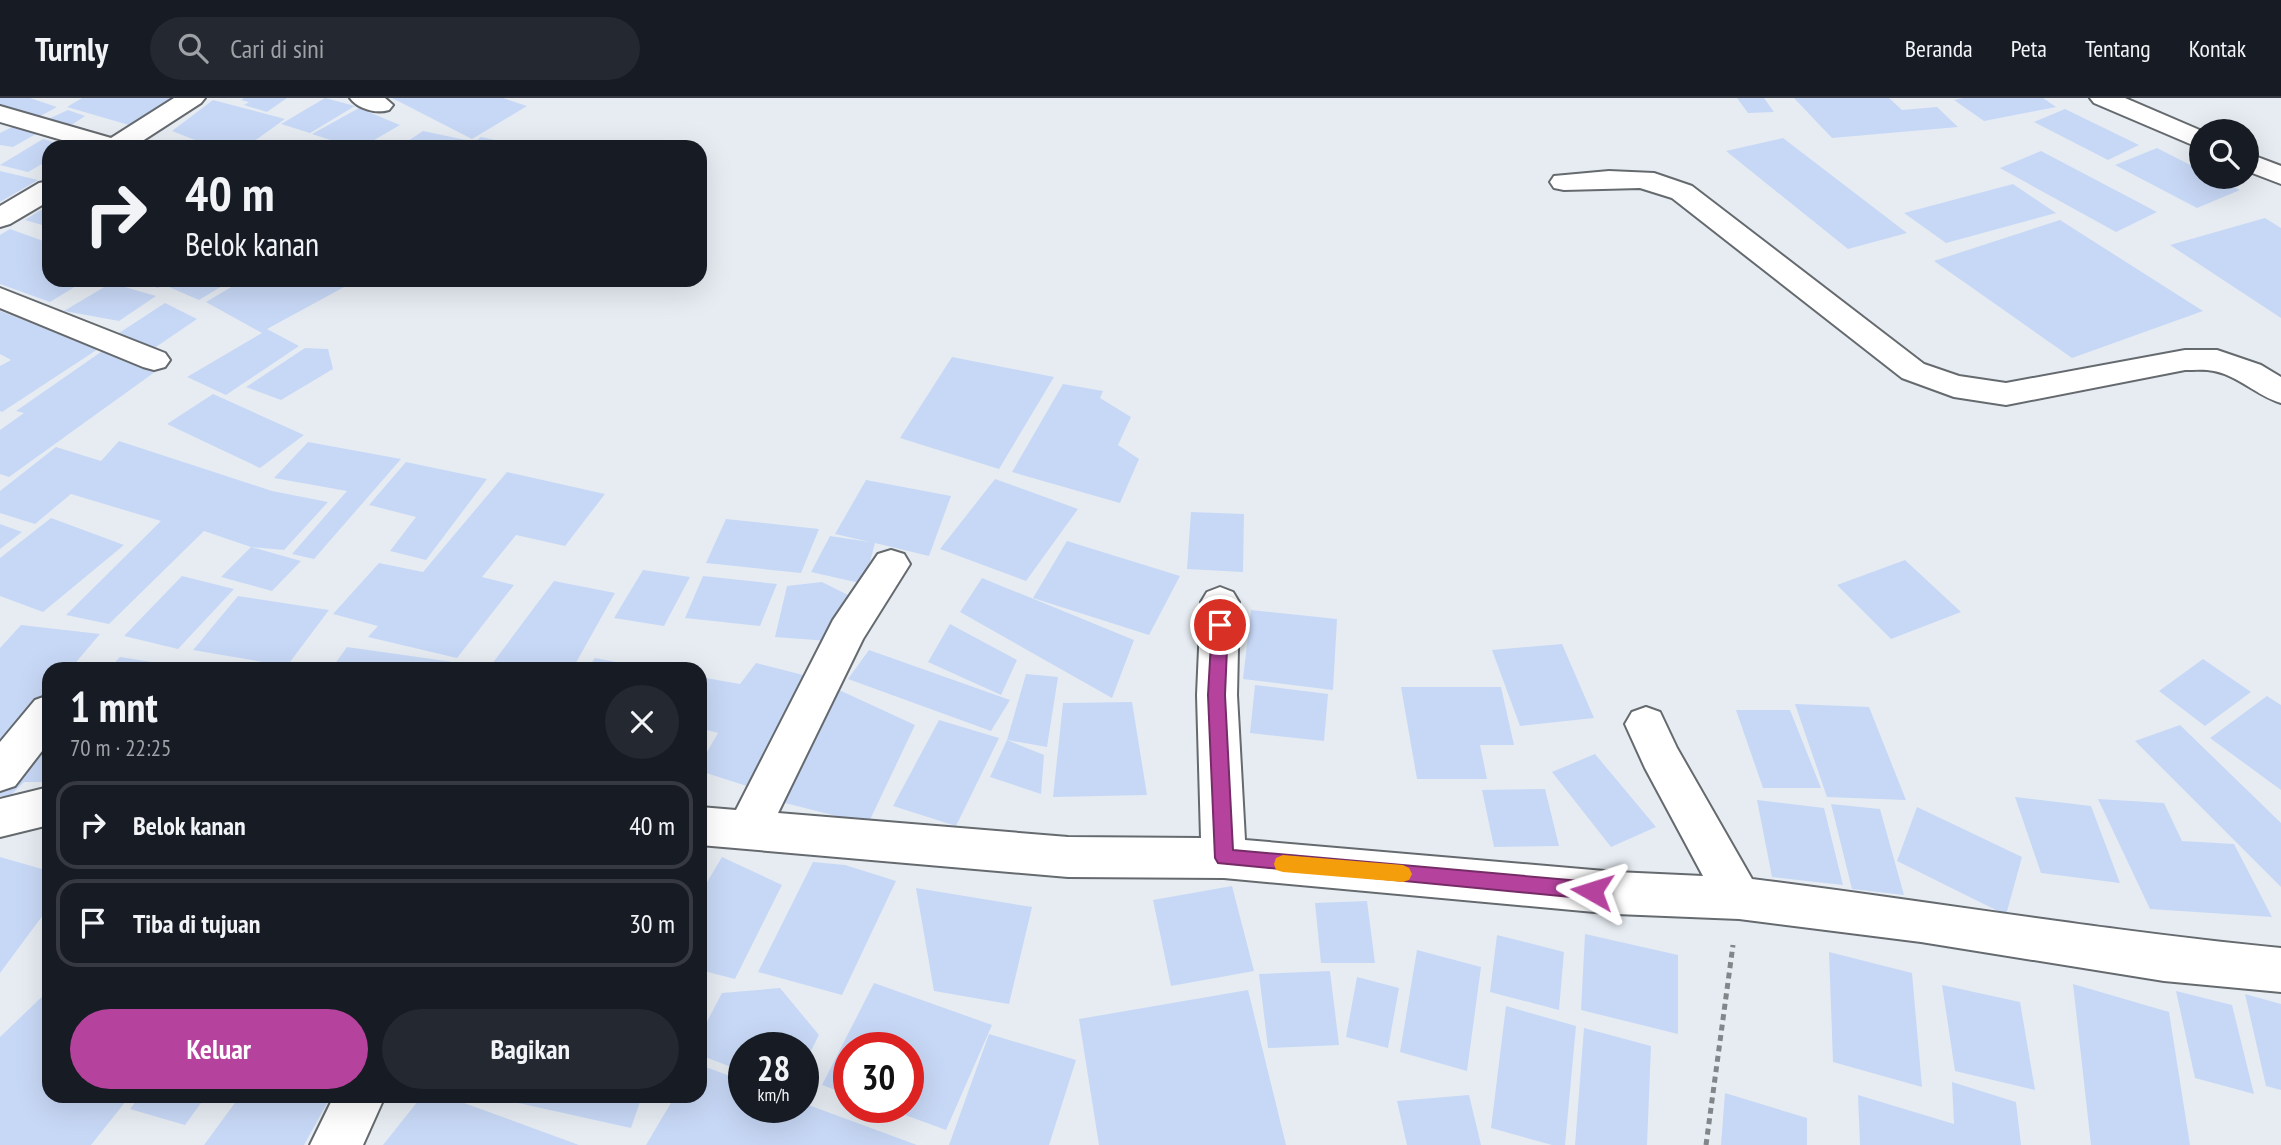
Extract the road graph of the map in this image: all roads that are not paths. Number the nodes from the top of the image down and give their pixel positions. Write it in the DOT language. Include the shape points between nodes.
graph roads {
  1 [pos="192,98"];
  2 [pos="2103,98"];
  3 [pos="0,114"];
  4 [pos="2189,135"];
  5 [pos="91,140"];
  6 [pos="126,140"];
  7 [pos="2259,166"];
  8 [pos="2281,176"];
  9 [pos="1564,182"];
  10 [pos="42,193"];
  11 [pos="0,218"];
  12 [pos="0,297"];
  13 [pos="154,360"];
  14 [pos="2281,392"];
  15 [pos="891,564"];
  16 [pos="1220,602"];
  17 [pos="42,721"];
  18 [pos="1646,724"];
  19 [pos="0,773"];
  20 [pos="42,808"];
  21 [pos="0,818"];
  22 [pos="707,827"];
  23 [pos="748,830"];
  24 [pos="1224,858"];
  25 [pos="1740,898"];
  26 [pos="2281,970"];
  27 [pos="357,1103"];
  28 [pos="336,1145"];
  1 -- 6 [label="street"];
  2 -- 4 [label="street"];
  3 -- 5 [label="street"];
  7 -- 8 [label="street"];
  9 -- 14 [label="street" via="1665,182 1913,371 1954,386 2006,394 2217,360"];
  10 -- 11 [label="street"];
  12 -- 13 [label="street"];
  15 -- 23 [label="street" via="847,631"];
  16 -- 24 [label="street" via="1217,695"];
  17 -- 19 [label="street"];
  18 -- 25 [label="street"];
  20 -- 21 [label="street"];
  22 -- 23 [label="street"];
  23 -- 24 [label="street" via="1068,856"];
  24 -- 25 [label="street" via="1616,893"];
  25 -- 26 [label="street" via="2164,959"];
  27 -- 28 [label="street"];
}
